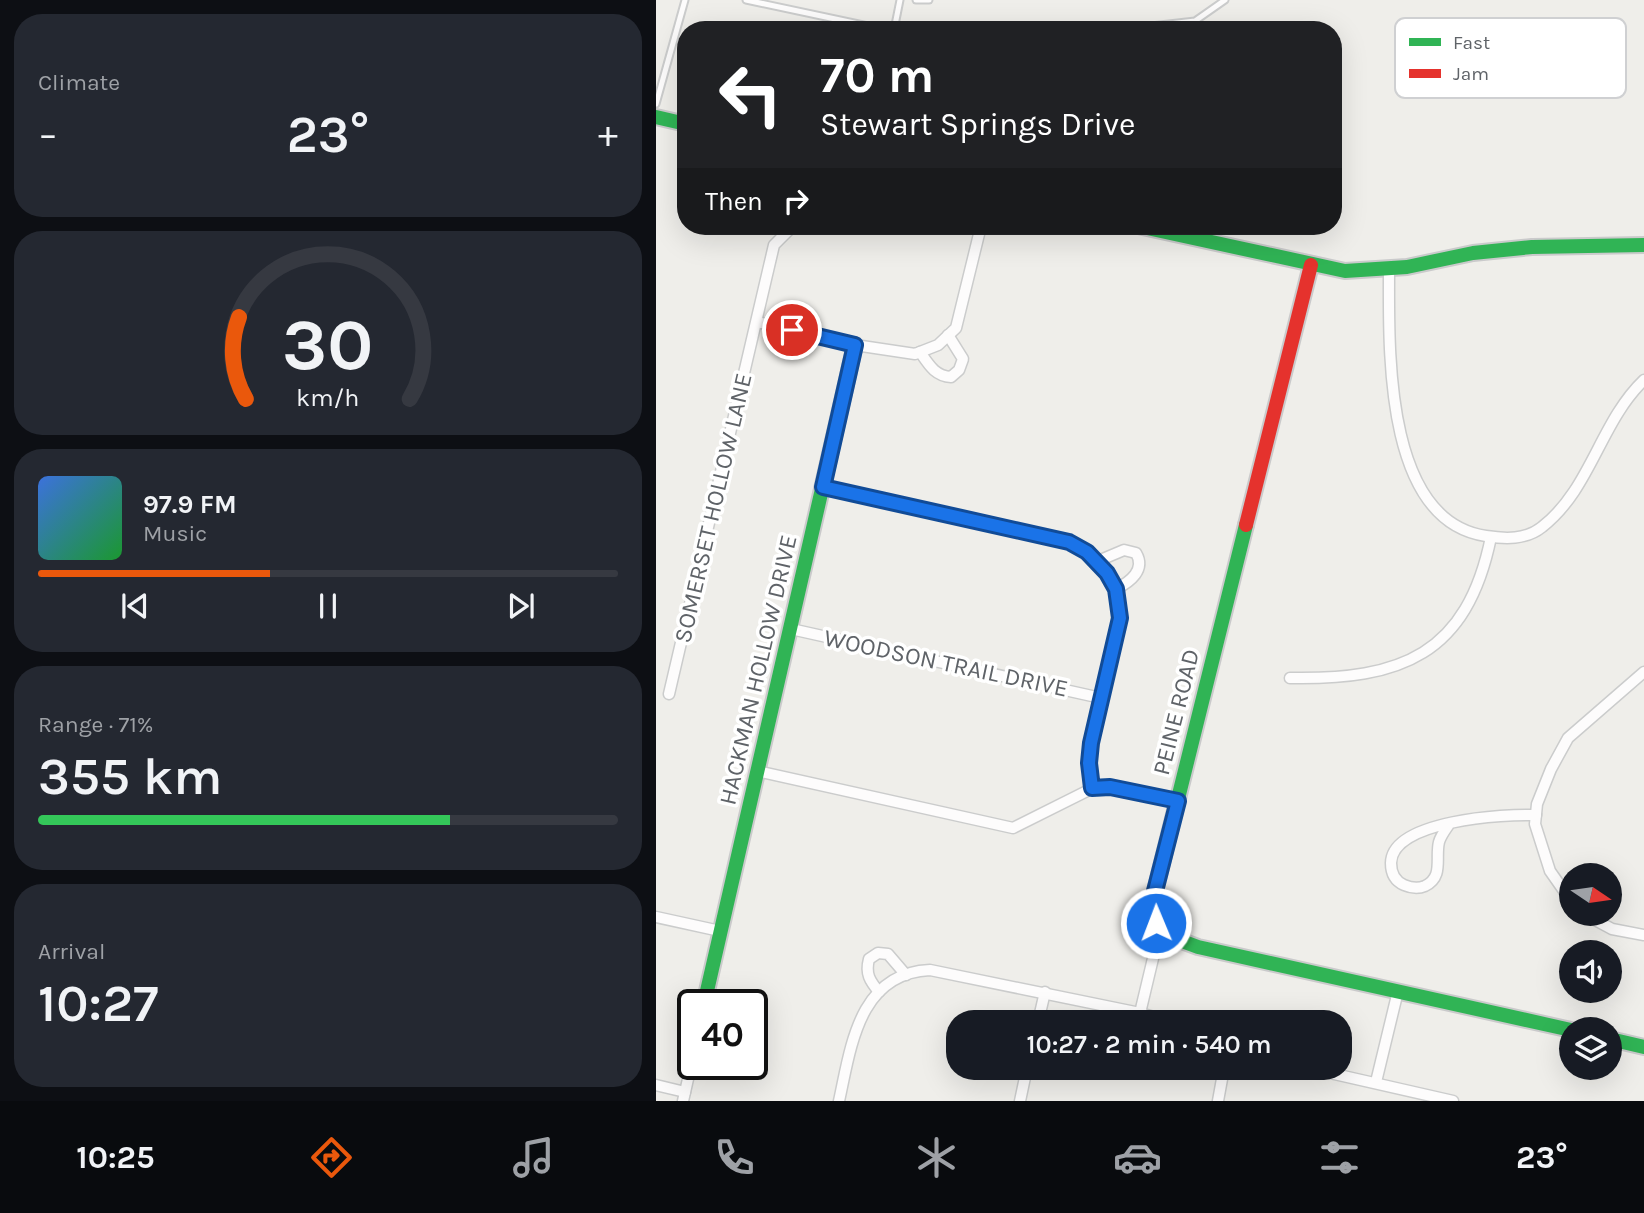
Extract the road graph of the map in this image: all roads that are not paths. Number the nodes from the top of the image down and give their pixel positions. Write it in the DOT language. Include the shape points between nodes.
graph roads {
  1 [pos="685,0"];
  2 [pos="746,0"];
  3 [pos="900,0"];
  4 [pos="916,0"];
  5 [pos="929,0"];
  6 [pos="1225,0"];
  7 [pos="679,21"];
  8 [pos="845,21"];
  9 [pos="896,21"];
  10 [pos="1195,21"];
  11 [pos="677,29"];
  12 [pos="656,104"];
  13 [pos="656,117"];
  14 [pos="677,122"];
  15 [pos="784,235"];
  16 [pos="979,235"];
  17 [pos="1178,235"];
  18 [pos="1644,245"];
  19 [pos="1311,265"];
  20 [pos="1389,269"];
  21 [pos="757,322"];
  22 [pos="948,335"];
  23 [pos="855,345"];
  24 [pos="920,352"];
  25 [pos="1644,380"];
  26 [pos="823,487"];
  27 [pos="1491,537"];
  28 [pos="1098,561"];
  29 [pos="1116,589"];
  30 [pos="791,629"];
  31 [pos="1644,672"];
  32 [pos="1290,678"];
  33 [pos="669,694"];
  34 [pos="1101,698"];
  35 [pos="757,771"];
  36 [pos="1092,788"];
  37 [pos="1178,801"];
  38 [pos="1536,815"];
  39 [pos="1450,823"];
  40 [pos="1559,884"];
  41 [pos="656,917"];
  42 [pos="1606,926"];
  43 [pos="1160,929"];
  44 [pos="720,931"];
  45 [pos="1644,935"];
  46 [pos="906,975"];
  47 [pos="707,989"];
  48 [pos="1398,991"];
  49 [pos="879,992"];
  50 [pos="1045,992"];
  51 [pos="1041,1010"];
  52 [pos="1126,1010"];
  53 [pos="1141,1010"];
  54 [pos="1559,1027"];
  55 [pos="1622,1042"];
  56 [pos="1644,1047"];
  57 [pos="1352,1077"];
  58 [pos="1024,1080"];
  59 [pos="1222,1080"];
  60 [pos="1376,1082"];
  61 [pos="656,1085"];
  62 [pos="684,1096"];
  63 [pos="839,1101"];
  64 [pos="1020,1101"];
  65 [pos="1218,1101"];
  66 [pos="1453,1101"];
  1 -- 7 [label="lane"];
  2 -- 8 [label="lane"];
  3 -- 9 [label="lane"];
  4 -- 5 [label="lane"];
  6 -- 10 [label="lane"];
  11 -- 12 [label="lane"];
  13 -- 14 [label="street"];
  15 -- 21 [label="street, SOMERSET HOLLOW LANE" via="774,245"];
  16 -- 22 [label="street" via="956,328"];
  17 -- 19 [label="street"];
  18 -- 20 [label="street" via="1522,247"];
  19 -- 20 [label="street" via="1345,271"];
  19 -- 37 [label="street, PEINE ROAD"];
  20 -- 27 [label="street" via="1392,386 1417,482 1442,517"];
  21 -- 23 [label="street"];
  21 -- 33 [label="street, SOMERSET HOLLOW LANE"];
  22 -- 24 [label="street"];
  22 -- 24 [label="street" via="963,359 951,377 941,376"];
  23 -- 24 [label="street"];
  23 -- 26 [label="street, HACKMAN HOLLOW DRIVE"];
  25 -- 27 [label="street" via="1620,409 1563,509 1540,529 1521,537"];
  26 -- 28 [label="street" via="1069,542"];
  26 -- 30 [label="street, HACKMAN HOLLOW DRIVE"];
  27 -- 32 [label="street" via="1477,588 1443,637 1422,653 1397,667 1365,675"];
  28 -- 29 [label="street"];
  28 -- 29 [label="street" via="1124,550 1136,553 1140,568"];
  29 -- 34 [label="street" via="1120,618"];
  30 -- 34 [label="street, WOODSON TRAIL DRIVE"];
  30 -- 35 [label="street, HACKMAN HOLLOW DRIVE"];
  31 -- 38 [label="street" via="1568,738 1551,769"];
  34 -- 36 [label="street" via="1090,752"];
  35 -- 36 [label="street" via="1013,828"];
  35 -- 44 [label="street, HACKMAN HOLLOW DRIVE"];
  36 -- 37 [label="street" via="1110,787"];
  37 -- 43 [label="street, PEINE ROAD" via="1155,891 1154,912"];
  38 -- 39 [label="street" via="1480,816"];
  38 -- 40 [label="street" via="1550,871"];
  39 -- 39 [label="street" via="1395,849 1391,867 1401,883 1415,888 1434,879 1439,842"];
  41 -- 44 [label="street"];
  42 -- 45 [label="street"];
  43 -- 48 [label="street" via="1198,947"];
  43 -- 53 [label="street"];
  44 -- 47 [label="street, HACKMAN HOLLOW DRIVE"];
  46 -- 49 [label="street"];
  46 -- 49 [label="street" via="888,954 878,953 869,959 867,968"];
  46 -- 50 [label="street" via="930,970"];
  48 -- 54 [label="street"];
  48 -- 60 [label="street"];
  49 -- 63 [label="street" via="855,1030"];
  50 -- 51 [label="street"];
  50 -- 52 [label="street"];
  55 -- 56 [label="street"];
  57 -- 60 [label="street"];
  58 -- 64 [label="street"];
  59 -- 65 [label="street"];
  60 -- 66 [label="street"];
  61 -- 62 [label="street"];
}
